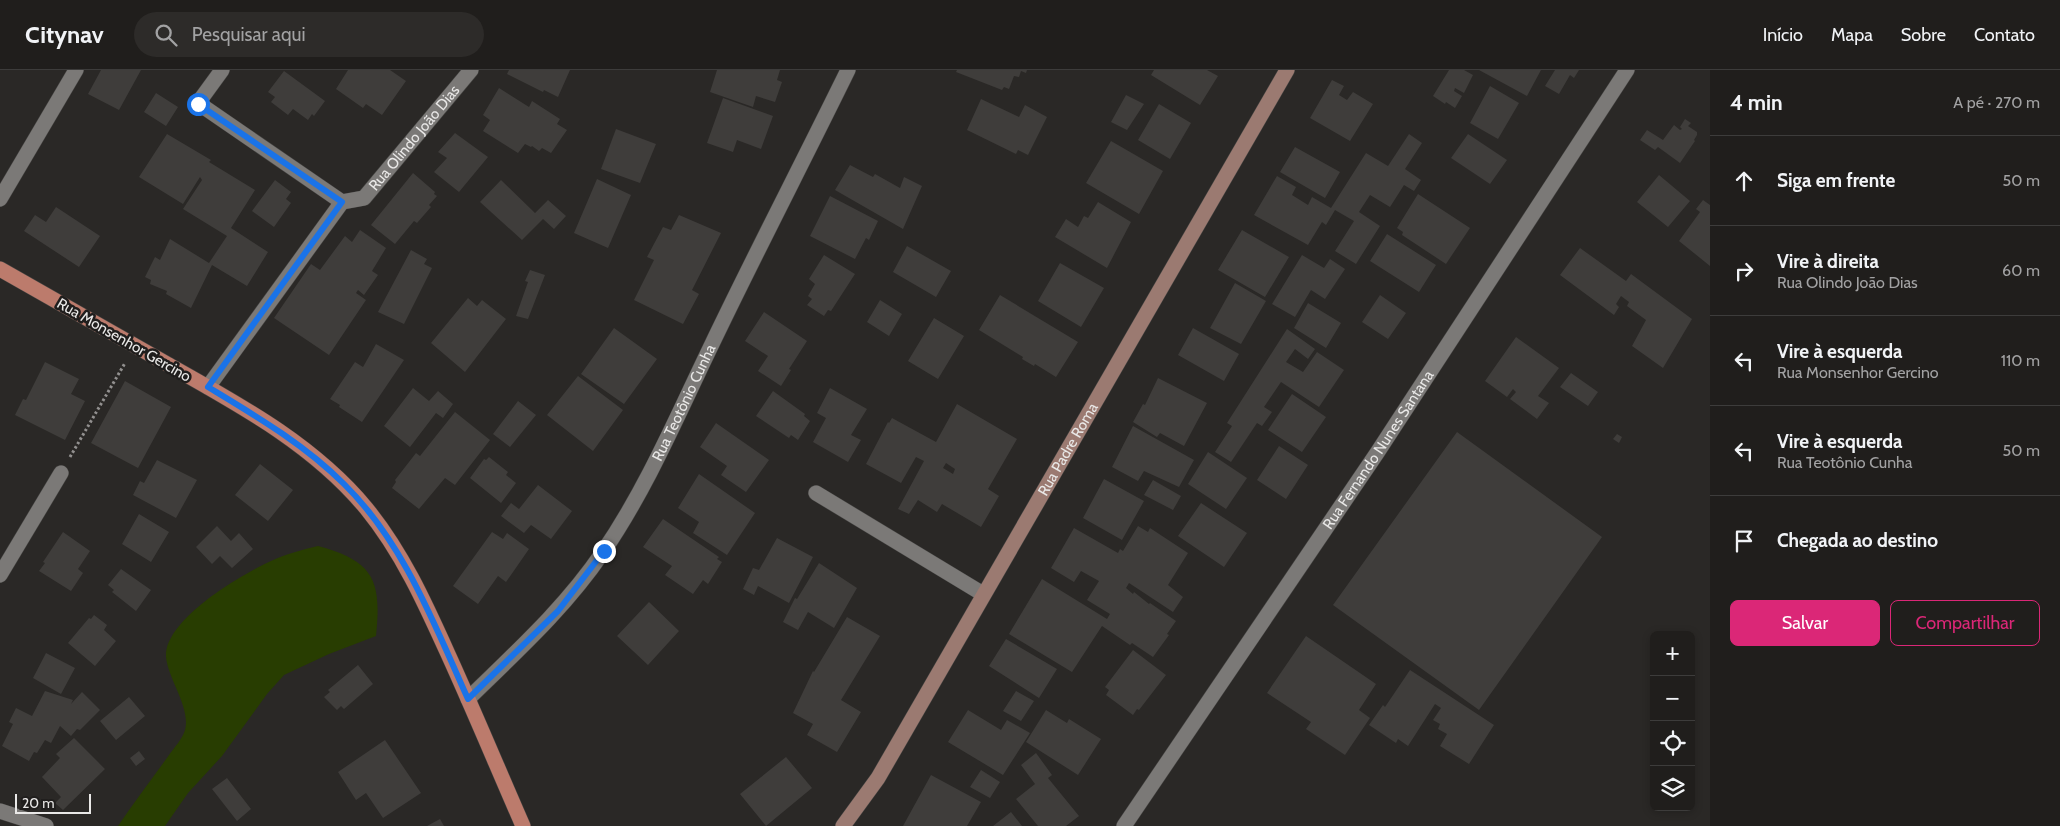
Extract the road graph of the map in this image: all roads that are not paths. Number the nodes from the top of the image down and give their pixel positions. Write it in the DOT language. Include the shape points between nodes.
graph roads {
  1 [pos="76,70"];
  2 [pos="222,70"];
  3 [pos="471,70"];
  4 [pos="848,70"];
  5 [pos="1287,70"];
  6 [pos="1627,70"];
  7 [pos="0,199"];
  8 [pos="342,202"];
  9 [pos="0,269"];
  10 [pos="208,387"];
  11 [pos="61,473"];
  12 [pos="816,493"];
  13 [pos="0,575"];
  14 [pos="983,594"];
  15 [pos="468,699"];
  16 [pos="0,811"];
  17 [pos="46,826"];
  18 [pos="523,826"];
  19 [pos="843,826"];
  20 [pos="1124,826"];
  1 -- 7 [label="street"];
  2 -- 8 [label="street" via="198,104"];
  3 -- 8 [label="street, Rua Olindo João Dias" via="364,198"];
  4 -- 15 [label="street, Rua Teotônio Cunha" via="662,447 604,551 558,611"];
  5 -- 14 [label="street, Rua Padre Roma"];
  6 -- 20 [label="street, Rua Fernando Nunes Santana" via="1377,453"];
  8 -- 10 [label="street"];
  9 -- 10 [label="main road, Rua Monsenhor Gercino"];
  10 -- 15 [label="main road, Rua Monsenhor Gercino" via="280,431 316,458 367,509 416,584"];
  11 -- 13 [label="street"];
  12 -- 14 [label="street"];
  14 -- 19 [label="street, Rua Padre Roma" via="878,778"];
  15 -- 18 [label="main road, Rua Monsenhor Gercino"];
  16 -- 17 [label="street"];
}
